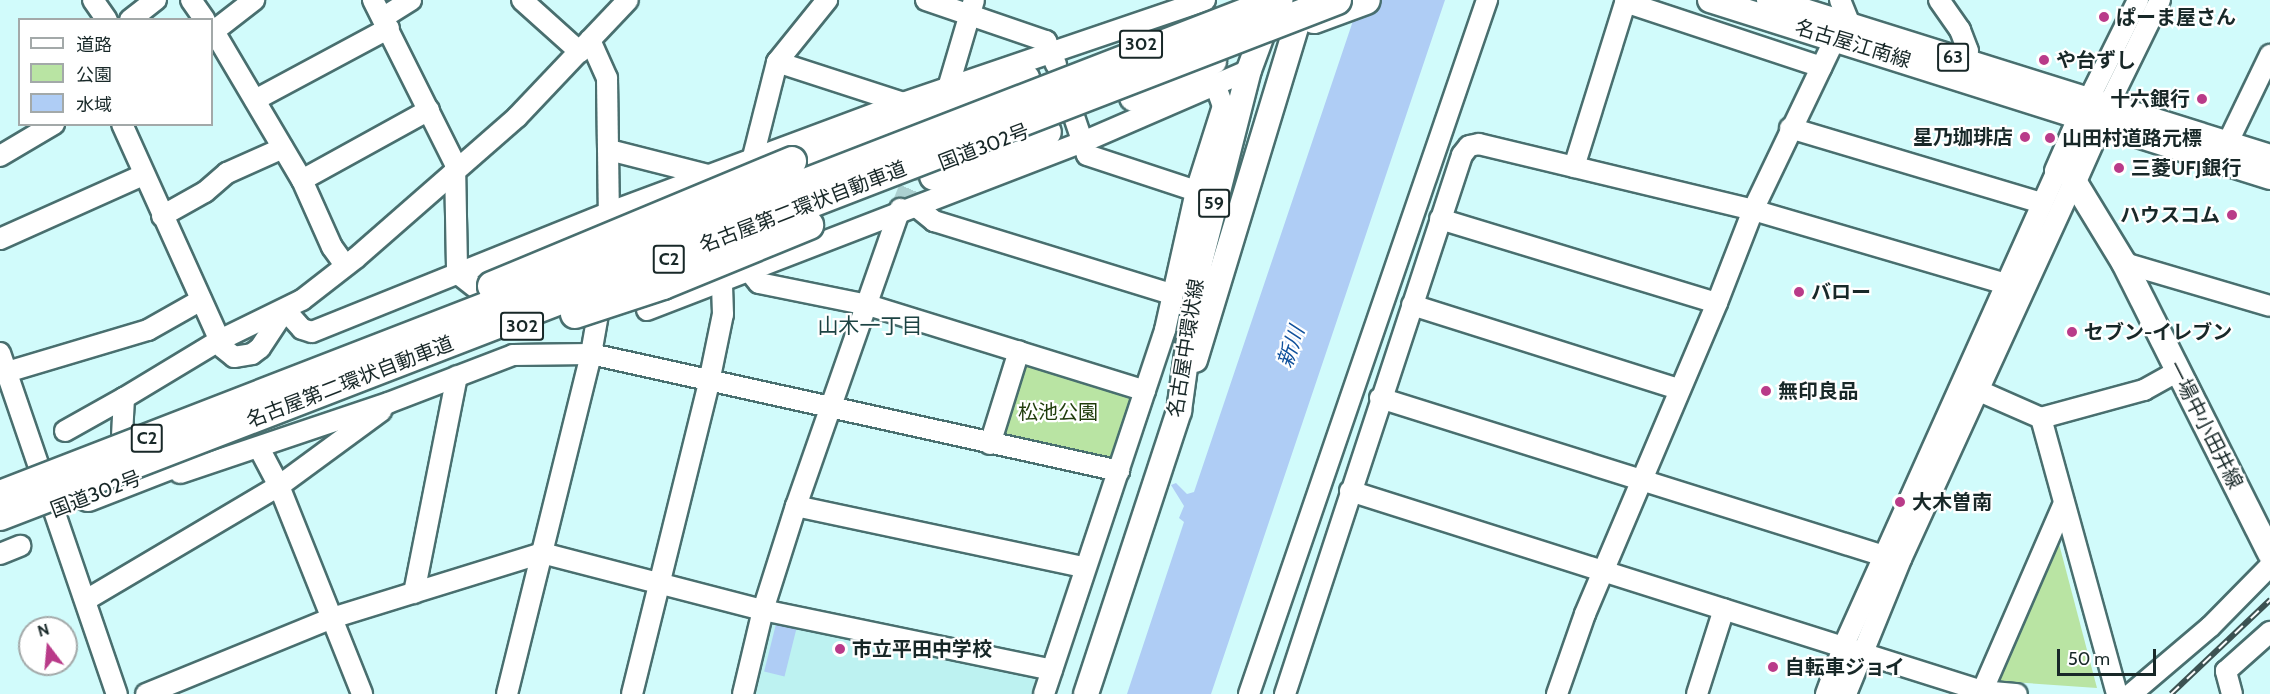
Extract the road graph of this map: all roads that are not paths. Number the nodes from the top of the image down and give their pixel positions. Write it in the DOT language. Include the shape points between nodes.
graph roads {
  1 [pos="93,0"];
  2 [pos="156,0"];
  3 [pos="191,0"];
  4 [pos="254,0"];
  5 [pos="373,0"];
  6 [pos="411,0"];
  7 [pos="522,0"];
  8 [pos="628,0"];
  9 [pos="827,0"];
  10 [pos="926,0"];
  11 [pos="1205,0"];
  12 [pos="1252,0"];
  13 [pos="1277,0"];
  14 [pos="1337,0"];
  15 [pos="1366,0"];
  16 [pos="1487,0"];
  17 [pos="1710,0"];
  18 [pos="1769,0"];
  19 [pos="1840,0"];
  20 [pos="1939,0"];
  21 [pos="2138,0"];
  22 [pos="2160,0"];
  23 [pos="1625,1"];
  24 [pos="971,7"];
  25 [pos="106,18"];
  26 [pos="133,18"];
  27 [pos="204,18"];
  28 [pos="386,23"];
  29 [pos="213,24"];
  30 [pos="1296,26"];
  31 [pos="213,31"];
  32 [pos="1842,32"];
  33 [pos="585,46"];
  34 [pos="1053,55"];
  35 [pos="2270,55"];
  36 [pos="1246,58"];
  37 [pos="1966,60"];
  38 [pos="777,62"];
  39 [pos="1821,67"];
  40 [pos="1027,83"];
  41 [pos="1216,87"];
  42 [pos="947,93"];
  43 [pos="255,100"];
  44 [pos="903,103"];
  45 [pos="429,110"];
  46 [pos="2094,111"];
  47 [pos="1229,114"];
  48 [pos="51,126"];
  49 [pos="123,126"];
  50 [pos="1046,128"];
  51 [pos="1790,128"];
  52 [pos="1083,142"];
  53 [pos="2228,142"];
  54 [pos="283,148"];
  55 [pos="609,150"];
  56 [pos="0,156"];
  57 [pos="2270,157"];
  58 [pos="752,161"];
  59 [pos="1574,167"];
  60 [pos="458,172"];
  61 [pos="143,176"];
  62 [pos="712,176"];
  63 [pos="2065,176"];
  64 [pos="2270,177"];
  65 [pos="303,180"];
  66 [pos="693,183"];
  67 [pos="937,187"];
  68 [pos="1196,191"];
  69 [pos="2042,203"];
  70 [pos="906,210"];
  71 [pos="1753,210"];
  72 [pos="610,212"];
  73 [pos="162,216"];
  74 [pos="1440,219"];
  75 [pos="943,224"];
  76 [pos="655,228"];
  77 [pos="0,239"];
  78 [pos="608,246"];
  79 [pos="2124,263"];
  80 [pos="345,265"];
  81 [pos="750,272"];
  82 [pos="457,273"];
  83 [pos="722,283"];
  84 [pos="2006,284"];
  85 [pos="1172,294"];
  86 [pos="485,295"];
  87 [pos="601,295"];
  88 [pos="201,300"];
  89 [pos="1717,303"];
  90 [pos="868,305"];
  91 [pos="1412,305"];
  92 [pos="2270,306"];
  93 [pos="285,310"];
  94 [pos="648,310"];
  95 [pos="220,340"];
  96 [pos="1019,351"];
  97 [pos="591,354"];
  98 [pos="3,363"];
  99 [pos="2178,371"];
  100 [pos="457,376"];
  101 [pos="293,381"];
  102 [pos="709,382"];
  103 [pos="1971,387"];
  104 [pos="1679,389"];
  105 [pos="1145,391"];
  106 [pos="378,395"];
  107 [pos="124,398"];
  108 [pos="1380,398"];
  109 [pos="828,407"];
  110 [pos="1179,411"];
  111 [pos="2041,418"];
  112 [pos="244,423"];
  113 [pos="65,431"];
  114 [pos="122,436"];
  115 [pos="990,444"];
  116 [pos="259,448"];
  117 [pos="40,467"];
  118 [pos="1119,471"];
  119 [pos="152,472"];
  120 [pos="1640,480"];
  121 [pos="0,483"];
  122 [pos="279,486"];
  123 [pos="1350,491"];
  124 [pos="0,495"];
  125 [pos="2064,503"];
  126 [pos="796,506"];
  127 [pos="56,510"];
  128 [pos="0,516"];
  129 [pos="10,538"];
  130 [pos="542,553"];
  131 [pos="2270,553"];
  132 [pos="0,554"];
  133 [pos="1884,556"];
  134 [pos="2270,566"];
  135 [pos="1084,567"];
  136 [pos="1604,569"];
  137 [pos="659,583"];
  138 [pos="414,593"];
  139 [pos="86,600"];
  140 [pos="1724,609"];
  141 [pos="763,610"];
  142 [pos="332,618"];
  143 [pos="2270,632"];
  144 [pos="1853,648"];
  145 [pos="1052,670"];
  146 [pos="1982,692"];
  147 [pos="117,694"];
  148 [pos="146,694"];
  149 [pos="362,694"];
  150 [pos="507,694"];
  151 [pos="632,694"];
  152 [pos="742,694"];
  153 [pos="1044,694"];
  154 [pos="1086,694"];
  155 [pos="1249,694"];
  156 [pos="1285,694"];
  157 [pos="1557,694"];
  158 [pos="1697,694"];
  159 [pos="1826,694"];
  160 [pos="1846,694"];
  161 [pos="2017,694"];
  162 [pos="2117,694"];
  163 [pos="2131,694"];
  164 [pos="2232,694"];
  1 -- 25 [label="street"];
  2 -- 26 [label="street"];
  3 -- 27 [label="street"];
  4 -- 29 [label="street"];
  5 -- 28 [label="street"];
  6 -- 28 [label="street"];
  7 -- 33 [label="street"];
  8 -- 33 [label="street"];
  9 -- 38 [label="street"];
  10 -- 24 [label="street"];
  11 -- 34 [label="street"];
  12 -- 40 [label="highway, 302" via="1107,57"];
  13 -- 36 [label="main road, 名古屋中環状線 / 59"];
  13 -- 101 [label="highway, 名古屋第二環状自動車道 / C2, bridge"];
  14 -- 112 [label="highway, 名古屋第二環状自動車道 / C2, bridge"];
  15 -- 30 [label="highway, 国道302号 / 302"];
  16 -- 155 [label="street"];
  17 -- 32 [label="main road, 名古屋江南線 / 63"];
  18 -- 32 [label="main road, 名古屋江南線 / 63"];
  19 -- 32 [label="street"];
  20 -- 37 [label="street" via="1960,30 1968,51"];
  21 -- 46 [label="street"];
  22 -- 46 [label="street"];
  23 -- 39 [label="street"];
  23 -- 59 [label="street"];
  24 -- 34 [label="street" via="1046,40"];
  24 -- 42 [label="street"];
  28 -- 43 [label="street"];
  28 -- 45 [label="street"];
  30 -- 36 [label="highway, 国道302号 / 302"];
  30 -- 110 [label="main road"];
  31 -- 43 [label="street"];
  32 -- 37 [label="main road, 名古屋江南線 / 63"];
  32 -- 39 [label="street"];
  32 -- 46 [label="main road, 名古屋江南線 / 63"];
  33 -- 55 [label="street" via="608,78"];
  33 -- 60 [label="street"];
  34 -- 42 [label="street"];
  34 -- 52 [label="street"];
  35 -- 53 [label="street"];
  36 -- 41 [label="street"];
  36 -- 47 [label="main road, 名古屋中環状線 / 59"];
  36 -- 50 [label="highway, 国道302号 / 302"];
  37 -- 46 [label="main road, 名古屋江南線 / 63"];
  38 -- 44 [label="street"];
  38 -- 58 [label="street"];
  39 -- 51 [label="street"];
  40 -- 76 [label="highway, 国道302号 / 302"];
  40 -- 101 [label="highway, bridge" via="963,97 792,161 528,269"];
  41 -- 47 [label="street"];
  41 -- 52 [label="street"];
  42 -- 44 [label="street"];
  43 -- 54 [label="street"];
  44 -- 58 [label="street"];
  45 -- 60 [label="street"];
  45 -- 65 [label="street"];
  46 -- 53 [label="main road, 名古屋江南線 / 63"];
  46 -- 63 [label="main road"];
  46 -- 64 [label="main road, 名古屋江南線 / 63"];
  47 -- 68 [label="street"];
  47 -- 110 [label="main road, 名古屋中環状線 / 59" via="1198,266"];
  48 -- 56 [label="street"];
  49 -- 61 [label="street"];
  50 -- 67 [label="highway"];
  50 -- 87 [label="highway, 国道302号 / 302"];
  51 -- 69 [label="street"];
  51 -- 71 [label="street"];
  52 -- 67 [label="street"];
  52 -- 68 [label="street" via="1087,155"];
  53 -- 57 [label="main road, 名古屋江南線 / 63"];
  54 -- 65 [label="street"];
  54 -- 73 [label="street" via="227,173 206,192"];
  55 -- 62 [label="street"];
  55 -- 72 [label="street"];
  58 -- 62 [label="street"];
  59 -- 71 [label="street"];
  59 -- 74 [label="street" via="1479,144 1469,146 1462,155"];
  60 -- 80 [label="street"];
  60 -- 82 [label="street"];
  61 -- 73 [label="street"];
  61 -- 77 [label="street"];
  62 -- 66 [label="street"];
  63 -- 69 [label="street"];
  63 -- 79 [label="main road, 一場中小田井線"];
  63 -- 103 [label="street"];
  65 -- 80 [label="street" via="332,247"];
  66 -- 72 [label="street"];
  66 -- 76 [label="street"];
  67 -- 70 [label="street"];
  67 -- 75 [label="street"];
  67 -- 112 [label="highway, bridge" via="663,285"];
  68 -- 85 [label="street"];
  69 -- 84 [label="street"];
  70 -- 75 [label="street"];
  70 -- 81 [label="street"];
  70 -- 90 [label="street"];
  71 -- 84 [label="street"];
  71 -- 89 [label="street"];
  72 -- 78 [label="street"];
  72 -- 82 [label="street"];
  73 -- 88 [label="street"];
  74 -- 89 [label="street"];
  74 -- 91 [label="street"];
  75 -- 85 [label="street"];
  76 -- 78 [label="highway, 国道302号 / 302"];
  78 -- 86 [label="highway, 国道302号 / 302"];
  78 -- 87 [label="street"];
  79 -- 92 [label="street"];
  79 -- 99 [label="main road, 一場中小田井線"];
  80 -- 93 [label="street"];
  81 -- 83 [label="street"];
  81 -- 90 [label="street" via="759,283"];
  82 -- 86 [label="street"];
  82 -- 93 [label="street" via="312,332 302,329"];
  83 -- 94 [label="street"];
  83 -- 102 [label="street" via="723,314"];
  84 -- 103 [label="street"];
  85 -- 105 [label="street"];
  86 -- 114 [label="highway, 国道302号 / 302"];
  87 -- 97 [label="street"];
  87 -- 106 [label="highway, 国道302号 / 302"];
  88 -- 95 [label="street"];
  88 -- 98 [label="street" via="148,330"];
  89 -- 104 [label="street"];
  90 -- 96 [label="street"];
  90 -- 109 [label="street"];
  91 -- 104 [label="street"];
  91 -- 108 [label="street"];
  93 -- 95 [label="street" via="252,354 234,357"];
  95 -- 107 [label="street"];
  96 -- 105 [label="street"];
  96 -- 115 [label="street"];
  97 -- 100 [label="street" via="513,355"];
  97 -- 102 [label="street"];
  97 -- 130 [label="street"];
  98 -- 117 [label="street"];
  99 -- 111 [label="street" via="2144,390"];
  99 -- 131 [label="main road, 一場中小田井線"];
  100 -- 106 [label="street"];
  100 -- 138 [label="street"];
  101 -- 124 [label="highway, 名古屋第二環状自動車道 / C2, bridge"];
  102 -- 109 [label="street"];
  102 -- 137 [label="street"];
  103 -- 111 [label="street"];
  103 -- 133 [label="street"];
  103 -- 144 [label="street"];
  104 -- 120 [label="street"];
  105 -- 118 [label="street"];
  106 -- 116 [label="street" via="351,415"];
  106 -- 119 [label="highway, 国道302号 / 302"];
  106 -- 122 [label="street" via="378,414"];
  107 -- 113 [label="street"];
  107 -- 114 [label="street"];
  108 -- 120 [label="street"];
  108 -- 123 [label="street"];
  109 -- 115 [label="street"];
  109 -- 126 [label="street"];
  110 -- 154 [label="main road, 名古屋中環状線 / 59"];
  111 -- 125 [label="street"];
  112 -- 128 [label="highway, 名古屋第二環状自動車道 / C2, bridge"];
  114 -- 117 [label="highway, 国道302号 / 302"];
  115 -- 118 [label="street"];
  116 -- 119 [label="street" via="173,475"];
  116 -- 122 [label="street"];
  117 -- 121 [label="highway, 国道302号 / 302"];
  117 -- 127 [label="street"];
  118 -- 135 [label="street"];
  119 -- 127 [label="highway, 国道302号 / 302"];
  120 -- 133 [label="street"];
  120 -- 136 [label="street"];
  122 -- 139 [label="street"];
  122 -- 142 [label="street"];
  123 -- 136 [label="street"];
  123 -- 156 [label="street"];
  125 -- 146 [label="street"];
  125 -- 162 [label="street"];
  126 -- 135 [label="street"];
  126 -- 141 [label="street"];
  127 -- 129 [label="highway, 国道302号 / 302"];
  127 -- 139 [label="street"];
  129 -- 132 [label="street"];
  130 -- 137 [label="street"];
  130 -- 138 [label="street"];
  130 -- 150 [label="street"];
  133 -- 144 [label="street"];
  134 -- 163 [label="street" via="2210,627"];
  135 -- 145 [label="street"];
  136 -- 140 [label="street"];
  136 -- 157 [label="street"];
  137 -- 141 [label="street"];
  137 -- 151 [label="street"];
  138 -- 142 [label="street"];
  139 -- 147 [label="street"];
  140 -- 144 [label="street"];
  140 -- 158 [label="street"];
  141 -- 145 [label="street"];
  141 -- 152 [label="street"];
  142 -- 148 [label="street"];
  142 -- 149 [label="street"];
  143 -- 164 [label="street" via="2226,671"];
  144 -- 146 [label="street"];
  144 -- 159 [label="street"];
  144 -- 160 [label="street"];
  145 -- 153 [label="street"];
  146 -- 161 [label="street"];
}
